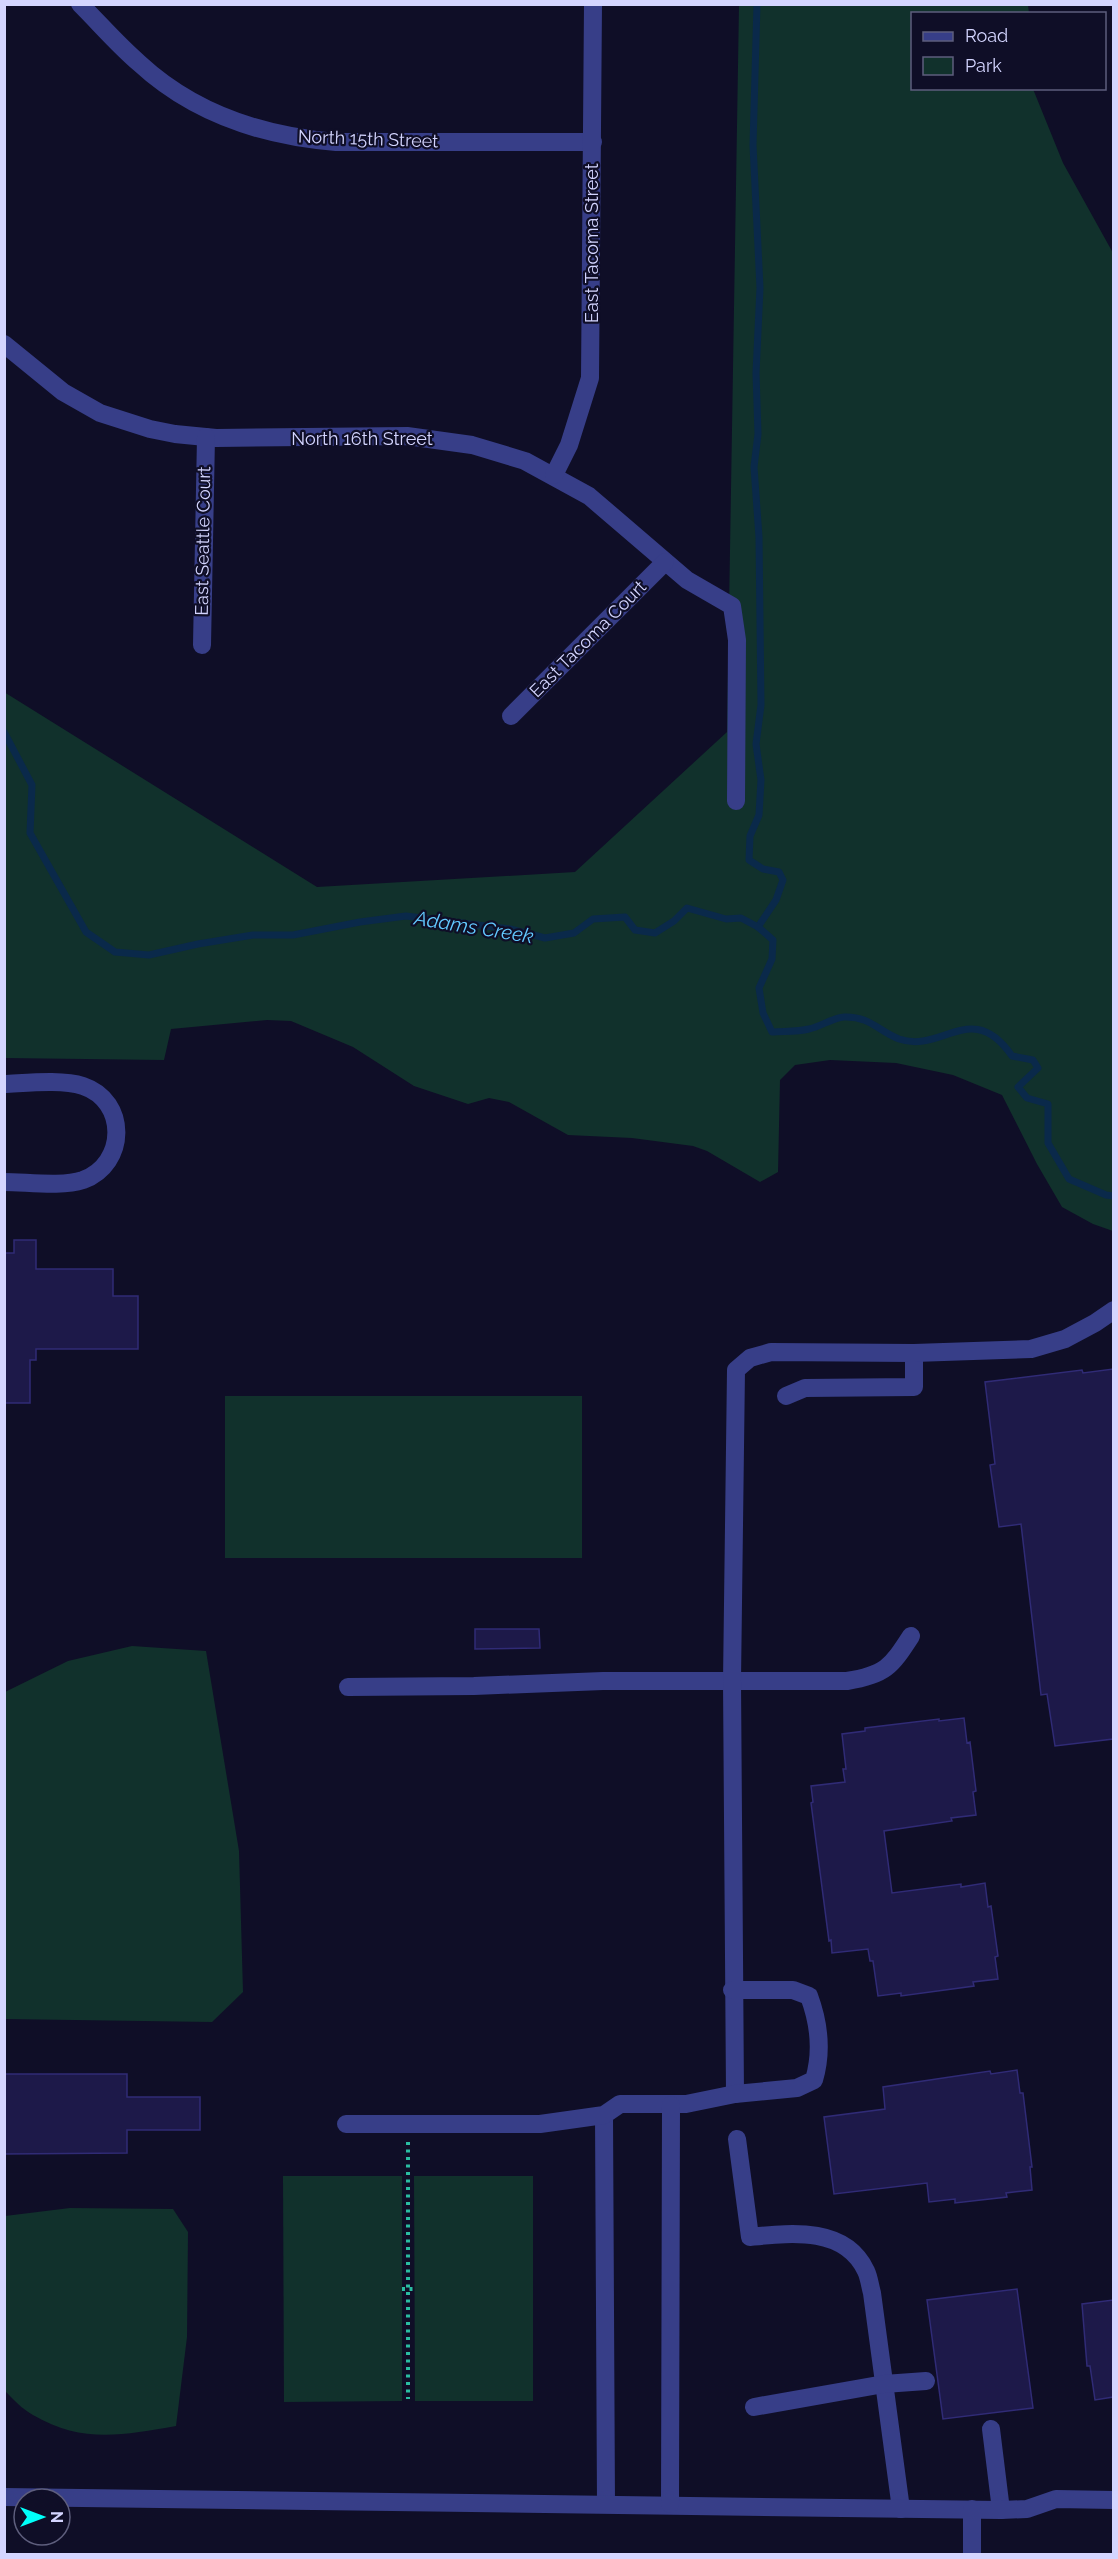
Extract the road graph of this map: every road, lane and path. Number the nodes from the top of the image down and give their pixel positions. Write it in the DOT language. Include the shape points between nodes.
graph roads {
  1 [pos="80,4"];
  2 [pos="593,4"];
  3 [pos="593,141"];
  4 [pos="4,344"];
  5 [pos="206,437"];
  6 [pos="554,475"];
  7 [pos="665,562"];
  8 [pos="202,645"];
  9 [pos="511,716"];
  10 [pos="736,801"];
  11 [pos="4,1084"];
  12 [pos="4,1182"];
  13 [pos="1113,1310"];
  14 [pos="914,1353"];
  15 [pos="786,1396"];
  16 [pos="911,1636"];
  17 [pos="732,1682"];
  18 [pos="348,1687"];
  19 [pos="732,1990"];
  20 [pos="735,2094"];
  21 [pos="671,2105"];
  22 [pos="604,2115"];
  23 [pos="346,2124"];
  24 [pos="408,2138"];
  25 [pos="737,2139"];
  26 [pos="402,2289"];
  27 [pos="408,2289"];
  28 [pos="414,2289"];
  29 [pos="926,2381"];
  30 [pos="884,2384"];
  31 [pos="408,2399"];
  32 [pos="754,2407"];
  33 [pos="991,2429"];
  34 [pos="4,2497"];
  35 [pos="1113,2500"];
  36 [pos="606,2504"];
  37 [pos="670,2504"];
  38 [pos="901,2509"];
  39 [pos="972,2509"];
  40 [pos="1001,2510"];
  41 [pos="972,2554"];
  1 -- 3 [label="street, North 15th Street" via="140,64 181,95 207,111 264,132 336,142"];
  2 -- 3 [label="street, East Tacoma Street"];
  3 -- 6 [label="street, East Tacoma Street" via="590,378 569,445"];
  4 -- 5 [label="street, North 16th Street" via="45,380 100,413 150,429"];
  5 -- 6 [label="street, North 16th Street" via="443,439 525,461"];
  5 -- 8 [label="street, East Seattle Court"];
  6 -- 7 [label="street, North 16th Street" via="589,496"];
  7 -- 9 [label="street, East Tacoma Court"];
  7 -- 10 [label="street, North 16th Street" via="732,606 737,640"];
  11 -- 12 [label="street" via="68,1083 87,1088 111,1108 117,1133 110,1158 92,1176 68,1182"];
  13 -- 14 [label="street" via="1065,1339 1031,1350"];
  14 -- 15 [label="street" via="914,1387 805,1388"];
  14 -- 17 [label="street" via="771,1352 750,1358 736,1370"];
  16 -- 17 [label="street" via="892,1665 869,1678 847,1682"];
  17 -- 18 [label="street"];
  17 -- 19 [label="street"];
  19 -- 20 [label="street"];
  19 -- 20 [label="street" via="794,1990 808,1996 815,2012 820,2060 814,2080 797,2088"];
  20 -- 21 [label="street"];
  21 -- 22 [label="street" via="620,2104"];
  21 -- 37 [label="street"];
  22 -- 23 [label="street" via="540,2124"];
  22 -- 36 [label="street"];
  24 -- 27 [label="path"];
  25 -- 30 [label="street" via="750,2237 821,2235 848,2248 865,2270 872,2293"];
  26 -- 27 [label="path"];
  27 -- 28 [label="path"];
  27 -- 31 [label="path"];
  29 -- 30 [label="street"];
  30 -- 32 [label="street"];
  30 -- 38 [label="street"];
  33 -- 40 [label="street"];
  34 -- 36 [label="street"];
  35 -- 40 [label="street" via="1056,2499 1027,2509"];
  36 -- 37 [label="street"];
  37 -- 38 [label="street"];
  38 -- 39 [label="street"];
  39 -- 40 [label="street"];
  39 -- 41 [label="street"];
}
